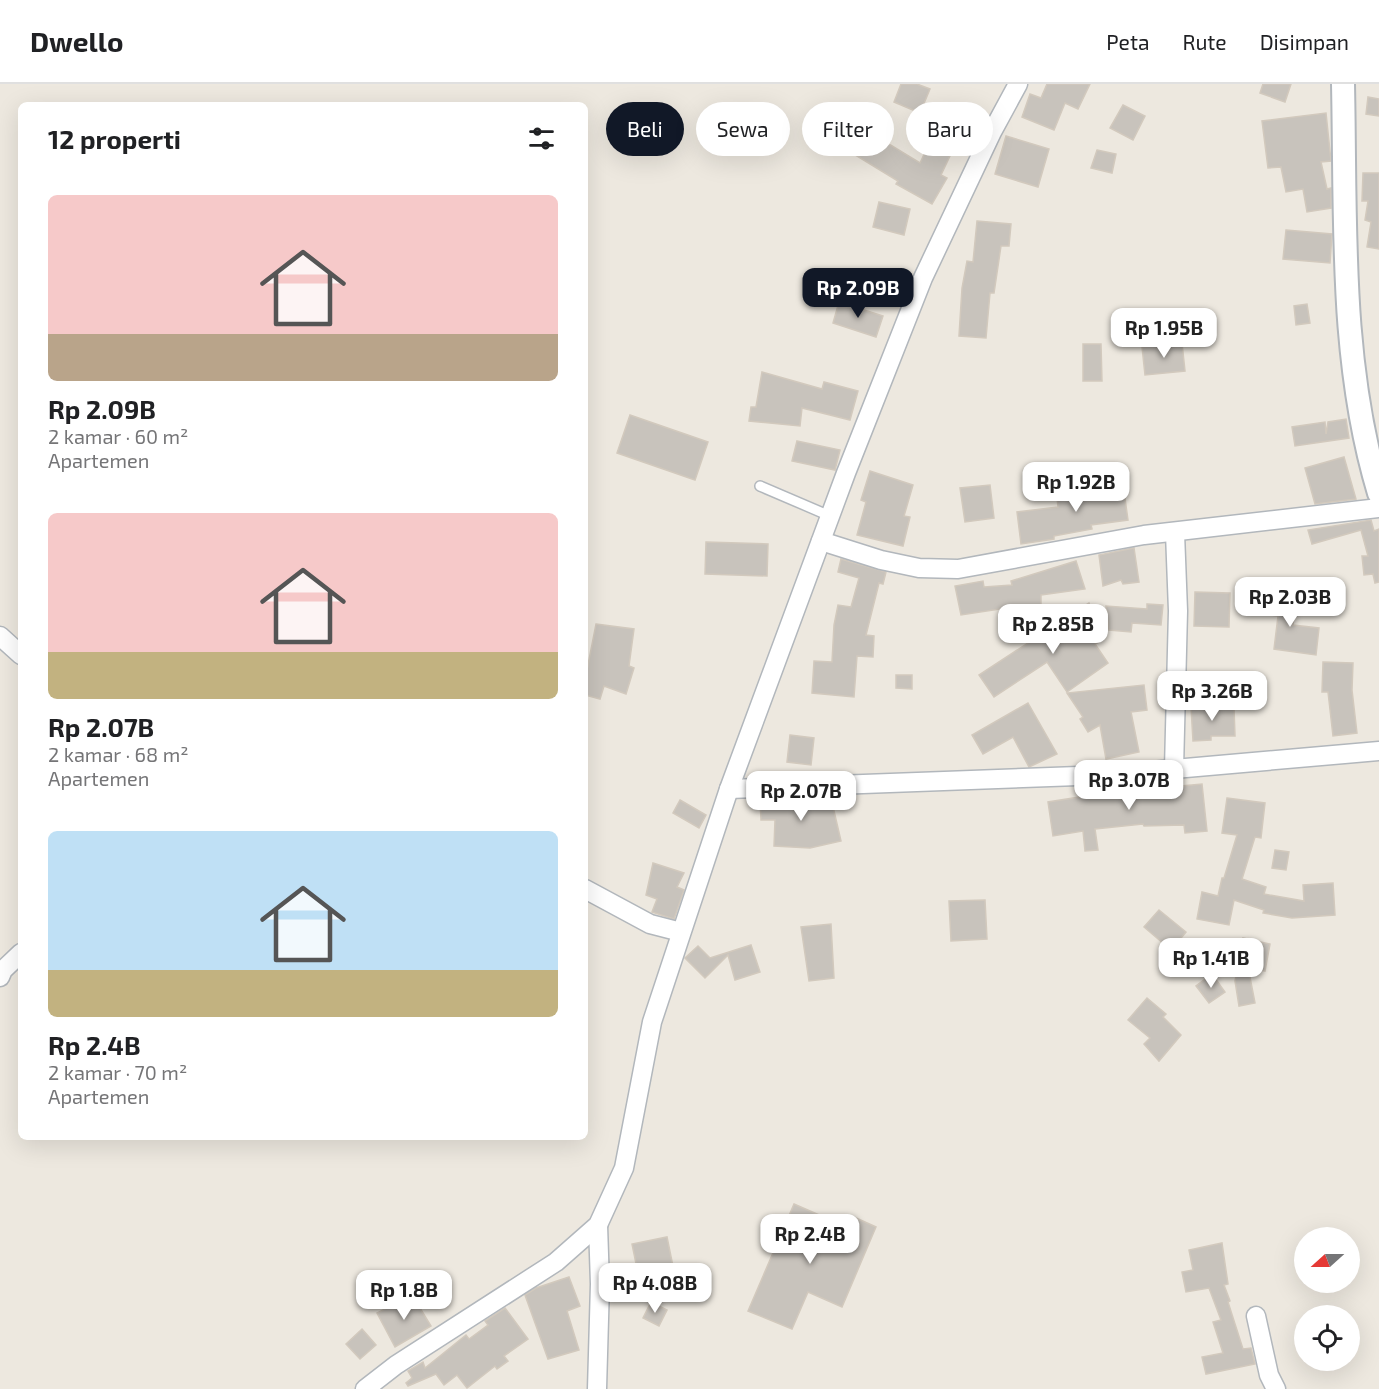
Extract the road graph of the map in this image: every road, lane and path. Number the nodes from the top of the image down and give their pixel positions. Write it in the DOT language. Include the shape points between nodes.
graph roads {
  1 [pos="1018,84"];
  2 [pos="1343,84"];
  3 [pos="760,486"];
  4 [pos="1379,493"];
  5 [pos="1379,508"];
  6 [pos="830,516"];
  7 [pos="1175,533"];
  8 [pos="821,541"];
  9 [pos="0,636"];
  10 [pos="18,652"];
  11 [pos="1379,751"];
  12 [pos="1174,769"];
  13 [pos="729,789"];
  14 [pos="588,891"];
  15 [pos="681,932"];
  16 [pos="18,956"];
  17 [pos="0,977"];
  18 [pos="598,1225"];
  19 [pos="1256,1316"];
  20 [pos="365,1389"];
  21 [pos="597,1389"];
  22 [pos="1276,1389"];
  1 -- 6 [label="street" via="923,279"];
  2 -- 4 [label="street" via="1349,310 1358,413"];
  3 -- 6 [label="lane"];
  5 -- 7 [label="street"];
  6 -- 8 [label="street"];
  7 -- 8 [label="street" via="1144,535 958,569 919,568 881,561"];
  7 -- 12 [label="street" via="1178,611"];
  8 -- 13 [label="street"];
  9 -- 10 [label="street"];
  11 -- 12 [label="street"];
  12 -- 13 [label="street"];
  13 -- 15 [label="street"];
  14 -- 15 [label="street" via="650,924"];
  15 -- 18 [label="street" via="652,1022 624,1168"];
  16 -- 17 [label="street"];
  18 -- 20 [label="street" via="556,1262"];
  18 -- 21 [label="street"];
  19 -- 22 [label="street" via="1269,1375"];
}
